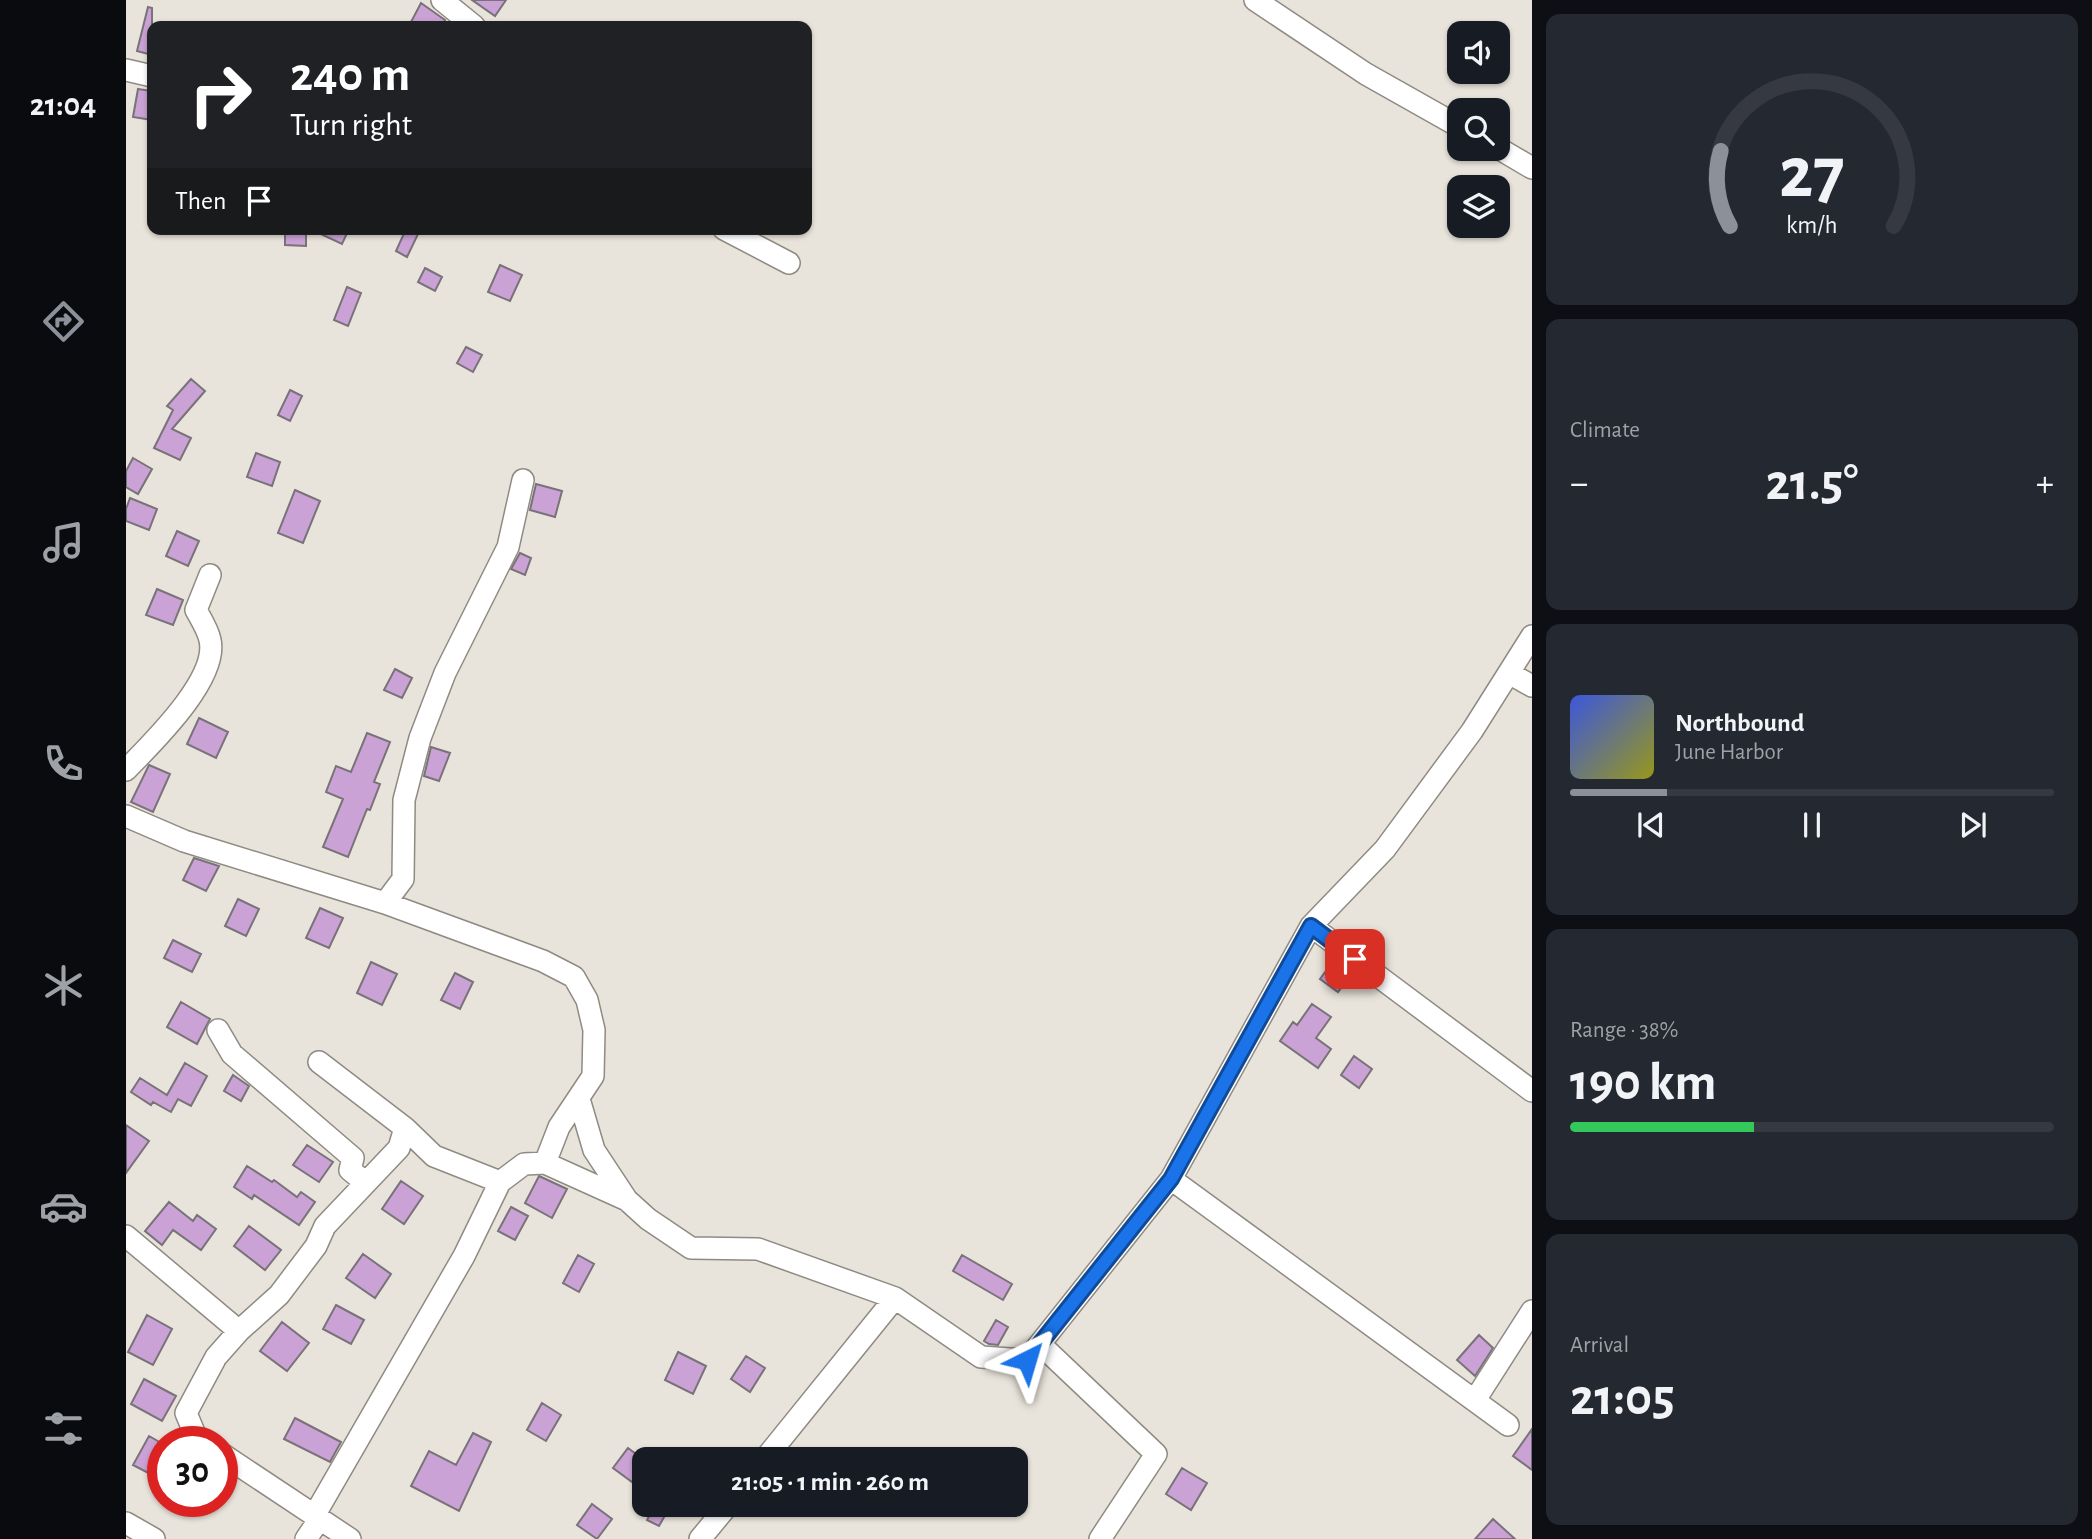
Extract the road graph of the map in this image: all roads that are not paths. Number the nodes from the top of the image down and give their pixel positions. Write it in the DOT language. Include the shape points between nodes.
graph roads {
  1 [pos="442,0"];
  2 [pos="1255,0"];
  3 [pos="468,21"];
  4 [pos="126,71"];
  5 [pos="147,75"];
  6 [pos="1447,120"];
  7 [pos="1510,155"];
  8 [pos="1532,168"];
  9 [pos="735,235"];
  10 [pos="789,263"];
  11 [pos="523,480"];
  12 [pos="210,575"];
  13 [pos="1532,636"];
  14 [pos="1509,673"];
  15 [pos="1532,686"];
  16 [pos="126,770"];
  17 [pos="126,816"];
  18 [pos="384,903"];
  19 [pos="1311,926"];
  20 [pos="218,1030"];
  21 [pos="319,1062"];
  22 [pos="1532,1091"];
  23 [pos="579,1098"];
  24 [pos="405,1128"];
  25 [pos="545,1163"];
  26 [pos="1171,1179"];
  27 [pos="499,1182"];
  28 [pos="366,1183"];
  29 [pos="627,1200"];
  30 [pos="126,1236"];
  31 [pos="895,1298"];
  32 [pos="1532,1311"];
  33 [pos="239,1331"];
  34 [pos="1041,1345"];
  35 [pos="1475,1400"];
  36 [pos="1508,1425"];
  37 [pos="192,1426"];
  38 [pos="775,1447"];
  39 [pos="238,1465"];
  40 [pos="718,1517"];
  41 [pos="317,1518"];
  42 [pos="126,1522"];
  43 [pos="154,1539"];
  44 [pos="306,1539"];
  45 [pos="350,1539"];
  46 [pos="700,1539"];
  47 [pos="1100,1539"];
  1 -- 3 [label="street"];
  2 -- 6 [label="street" via="1366,74"];
  4 -- 5 [label="street"];
  7 -- 8 [label="street"];
  9 -- 10 [label="street"];
  11 -- 18 [label="street" via="508,547 445,673 420,738 404,800 403,879"];
  12 -- 16 [label="street" via="197,610 210,640 210,654 193,696"];
  13 -- 14 [label="street"];
  14 -- 15 [label="street"];
  14 -- 19 [label="street" via="1385,849"];
  17 -- 18 [label="street" via="184,841"];
  18 -- 23 [label="street" via="543,961 574,977 587,1000 594,1030 593,1076"];
  19 -- 22 [label="street"];
  19 -- 26 [label="street"];
  20 -- 28 [label="street" via="232,1055 353,1158 350,1170"];
  21 -- 24 [label="street"];
  23 -- 25 [label="street" via="559,1127"];
  23 -- 29 [label="street" via="594,1150"];
  24 -- 27 [label="street" via="434,1156"];
  24 -- 28 [label="street" via="399,1148"];
  25 -- 27 [label="street" via="524,1164"];
  25 -- 29 [label="street"];
  26 -- 34 [label="street"];
  26 -- 35 [label="street"];
  27 -- 41 [label="street" via="464,1256"];
  28 -- 33 [label="street" via="326,1226 279,1295"];
  29 -- 31 [label="street" via="691,1248 758,1250"];
  30 -- 33 [label="street"];
  31 -- 34 [label="street" via="981,1356 1027,1360"];
  31 -- 38 [label="street"];
  32 -- 35 [label="street"];
  33 -- 37 [label="street" via="216,1357 186,1413"];
  34 -- 47 [label="street" via="1156,1454"];
  35 -- 36 [label="street"];
  39 -- 41 [label="street"];
  40 -- 46 [label="street"];
  41 -- 44 [label="street"];
  41 -- 45 [label="street"];
  42 -- 43 [label="street"];
}
